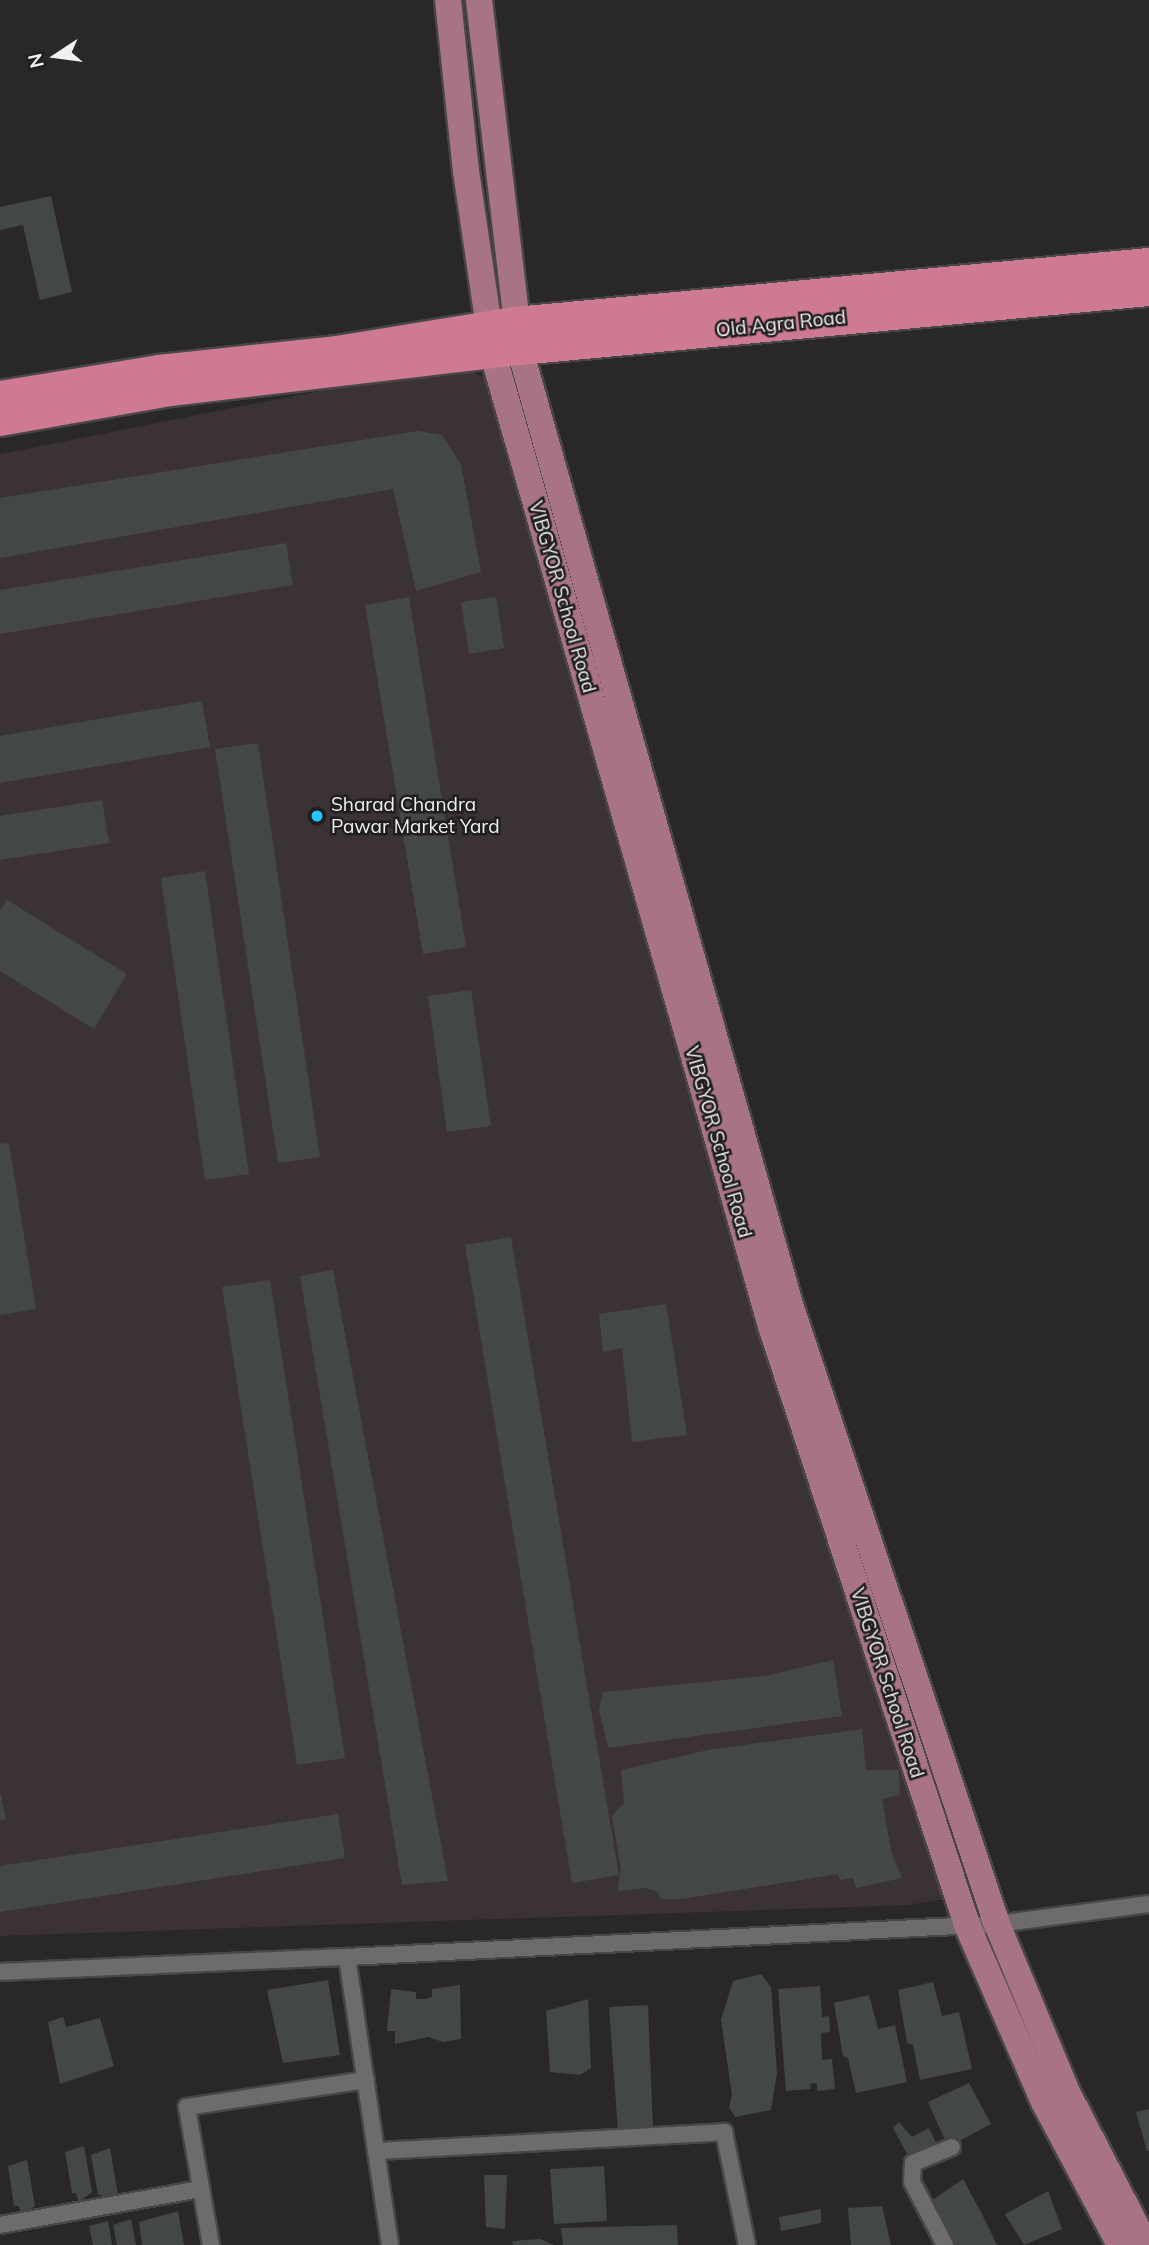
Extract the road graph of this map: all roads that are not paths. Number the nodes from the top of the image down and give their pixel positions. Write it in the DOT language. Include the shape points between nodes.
graph roads {
  1 [pos="448,0"];
  2 [pos="479,0"];
  3 [pos="1149,263"];
  4 [pos="1149,290"];
  5 [pos="504,338"];
  6 [pos="0,396"];
  7 [pos="0,421"];
  8 [pos="1149,1904"];
  9 [pos="997,1924"];
  10 [pos="967,1926"];
  11 [pos="347,1957"];
  12 [pos="0,1972"];
  13 [pos="366,2080"];
  14 [pos="953,2147"];
  15 [pos="376,2151"];
  16 [pos="201,2189"];
  17 [pos="0,2225"];
  18 [pos="211,2245"];
  19 [pos="390,2245"];
  20 [pos="747,2245"];
  21 [pos="945,2245"];
  22 [pos="1120,2245"];
  23 [pos="1146,2245"];
  1 -- 5 [label="main road, VIBGYOR School Road"];
  2 -- 5 [label="main road, VIBGYOR School Road"];
  3 -- 5 [label="highway"];
  4 -- 5 [label="highway, Old Agra Road"];
  5 -- 6 [label="highway"];
  5 -- 7 [label="highway, Old Agra Road" via="414,364 170,391"];
  5 -- 9 [label="main road, VIBGYOR School Road" via="791,1308"];
  5 -- 10 [label="main road, VIBGYOR School Road" via="771,1326"];
  8 -- 9 [label="street"];
  9 -- 10 [label="street"];
  9 -- 23 [label="main road, VIBGYOR School Road" via="1067,2092"];
  10 -- 11 [label="street"];
  10 -- 22 [label="main road, VIBGYOR School Road" via="1044,2102"];
  11 -- 12 [label="street"];
  11 -- 13 [label="street"];
  13 -- 15 [label="street"];
  13 -- 16 [label="street" via="187,2107"];
  14 -- 21 [label="street" via="913,2163 912,2182"];
  15 -- 19 [label="street"];
  15 -- 20 [label="street" via="724,2132"];
  16 -- 17 [label="street"];
  16 -- 18 [label="street"];
}
